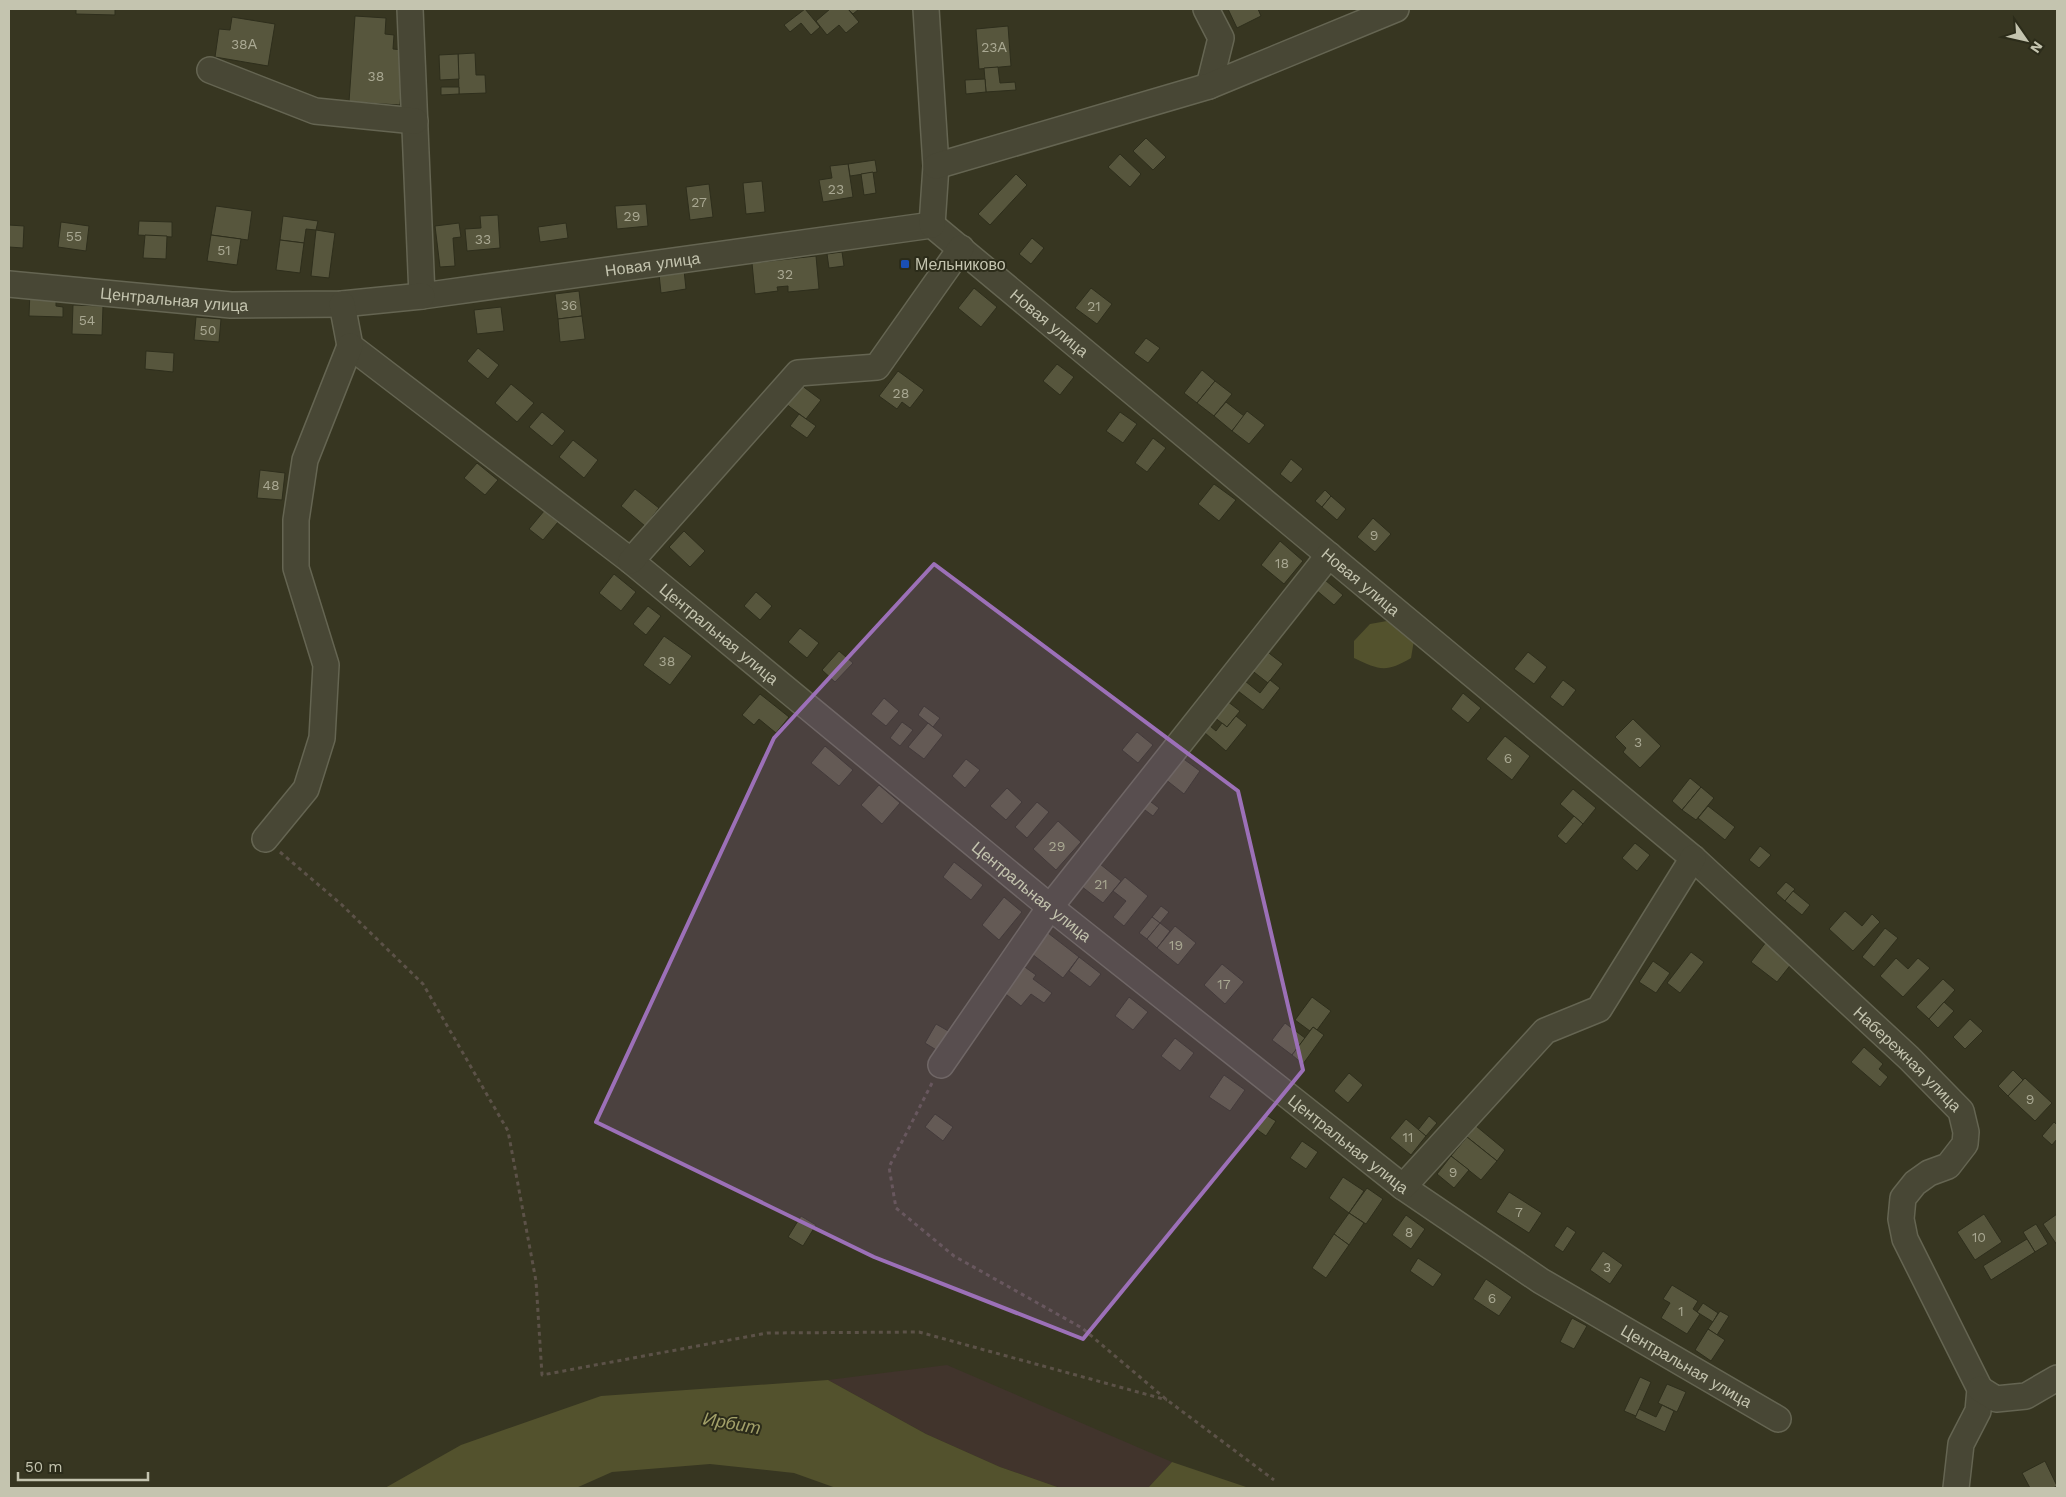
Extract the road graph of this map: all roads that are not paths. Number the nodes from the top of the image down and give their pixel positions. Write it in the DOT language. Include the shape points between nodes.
graph roads {
  1 [pos="410,9"];
  2 [pos="926,9"];
  3 [pos="1206,9"];
  4 [pos="1396,9"];
  5 [pos="210,70"];
  6 [pos="1209,86"];
  7 [pos="415,121"];
  8 [pos="936,166"];
  9 [pos="932,225"];
  10 [pos="961,248"];
  11 [pos="9,284"];
  12 [pos="422,296"];
  13 [pos="342,304"];
  14 [pos="350,346"];
  15 [pos="1329,555"];
  16 [pos="631,561"];
  17 [pos="265,838"];
  18 [pos="1693,858"];
  19 [pos="1050,907"];
  20 [pos="941,1065"];
  21 [pos="1403,1187"];
  22 [pos="2057,1378"];
  23 [pos="1980,1389"];
  24 [pos="1778,1419"];
  25 [pos="1956,1488"];
  1 -- 7 [label="street"];
  2 -- 8 [label="street"];
  3 -- 6 [label="street" via="1221,38"];
  4 -- 6 [label="street"];
  5 -- 7 [label="street" via="315,111"];
  6 -- 8 [label="street"];
  7 -- 12 [label="street"];
  8 -- 9 [label="street"];
  9 -- 10 [label="street, Новая улица"];
  9 -- 12 [label="street, Новая улица"];
  10 -- 15 [label="street, Новая улица"];
  10 -- 16 [label="street" via="877,367 798,373"];
  11 -- 13 [label="street, Центральная улица" via="231,305"];
  12 -- 13 [label="street, Центральная улица"];
  13 -- 14 [label="street"];
  14 -- 16 [label="street, Центральная улица"];
  14 -- 17 [label="street" via="305,460 296,520 296,568 326,665 322,738 306,789"];
  15 -- 18 [label="street, Новая улица"];
  15 -- 19 [label="street"];
  16 -- 19 [label="street, Центральная улица"];
  18 -- 21 [label="street" via="1599,1009 1544,1031"];
  18 -- 23 [label="street, Набережная улица" via="1909,1058 1961,1111 1966,1144 1948,1166 1915,1183 1903,1198 1901,1219 1905,1239"];
  19 -- 20 [label="street"];
  19 -- 21 [label="street, Центральная улица"];
  21 -- 24 [label="street, Центральная улица" via="1541,1281"];
  22 -- 23 [label="street" via="2026,1396 1996,1400"];
  23 -- 25 [label="street" via="1978,1411 1962,1444"];
}
